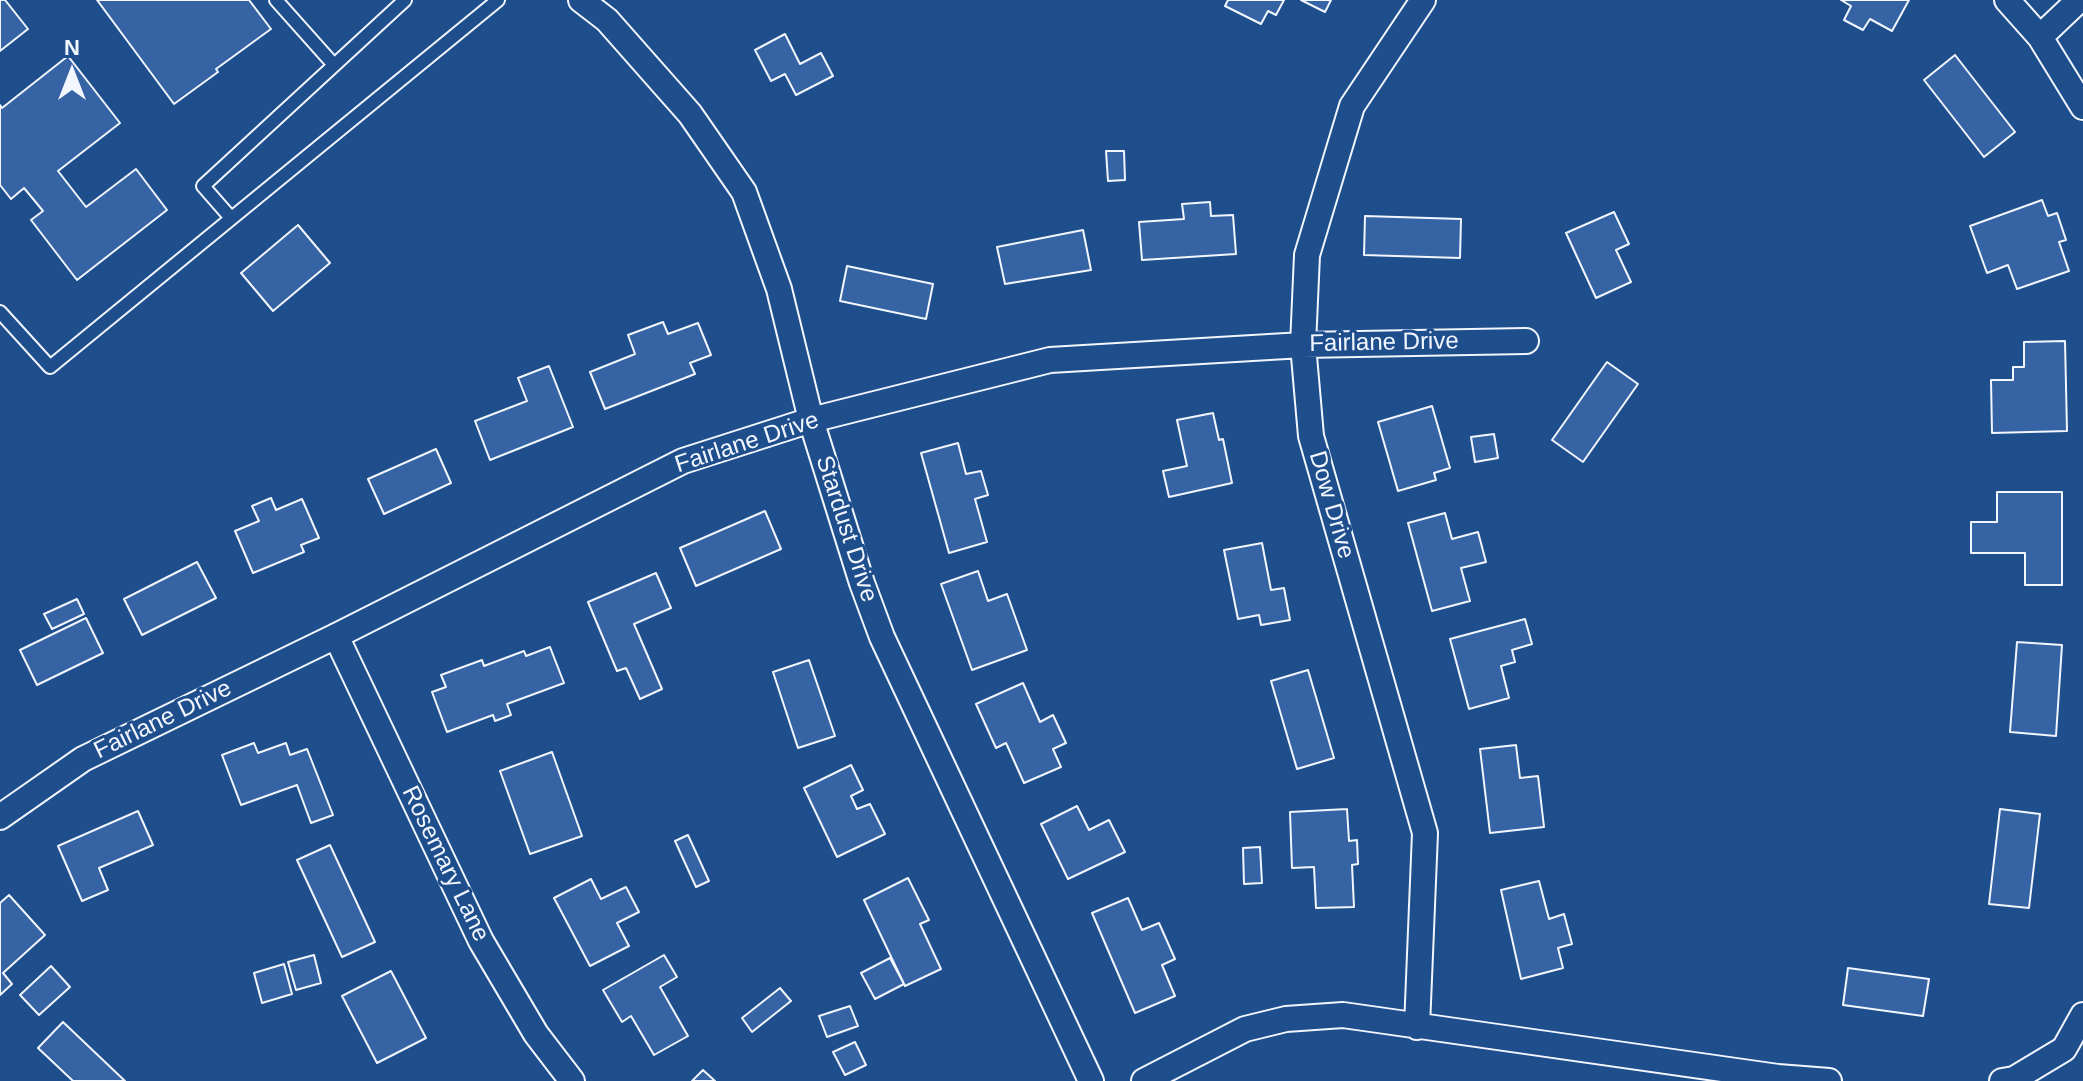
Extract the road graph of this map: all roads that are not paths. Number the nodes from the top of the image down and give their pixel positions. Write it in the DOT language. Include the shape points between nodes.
graph roads {
  1 [pos="276,0"];
  2 [pos="405,0"];
  3 [pos="498,0"];
  4 [pos="581,0"];
  5 [pos="1423,0"];
  6 [pos="2007,0"];
  7 [pos="2079,0"];
  8 [pos="2040,37"];
  9 [pos="334,65"];
  10 [pos="2083,107"];
  11 [pos="231,218"];
  12 [pos="0,312"];
  13 [pos="1526,341"];
  14 [pos="1303,345"];
  15 [pos="811,420"];
  16 [pos="336,636"];
  17 [pos="0,817"];
  18 [pos="2083,1015"];
  19 [pos="1417,1027"];
  20 [pos="1777,1079"];
  21 [pos="572,1081"];
  22 [pos="1091,1081"];
  23 [pos="1144,1081"];
  24 [pos="1829,1081"];
  25 [pos="2002,1081"];
  1 -- 9 [label="lane"];
  2 -- 9 [label="lane"];
  3 -- 11 [label="lane"];
  4 -- 15 [label="street, Stardust Drive" via="607,20 690,114 744,192 779,289"];
  5 -- 14 [label="street, Dow Drive" via="1352,106 1307,255"];
  6 -- 8 [label="street"];
  7 -- 8 [label="street"];
  8 -- 10 [label="street"];
  9 -- 11 [label="lane" via="203,186"];
  11 -- 12 [label="lane" via="50,367"];
  13 -- 14 [label="street, Fairlane Drive"];
  14 -- 15 [label="street, Fairlane Drive" via="1050,360"];
  14 -- 19 [label="street, Dow Drive" via="1311,436 1425,833"];
  15 -- 16 [label="street, Fairlane Drive" via="683,461"];
  15 -- 22 [label="street, Stardust Drive" via="882,637"];
  16 -- 17 [label="street, Fairlane Drive" via="83,759"];
  16 -- 21 [label="street, Rosemary Lane" via="481,941 536,1034"];
  18 -- 25 [label="street" via="2064,1049"];
  19 -- 20 [label="street"];
  19 -- 23 [label="street" via="1343,1015 1286,1019 1245,1029"];
  20 -- 24 [label="street"];
}
